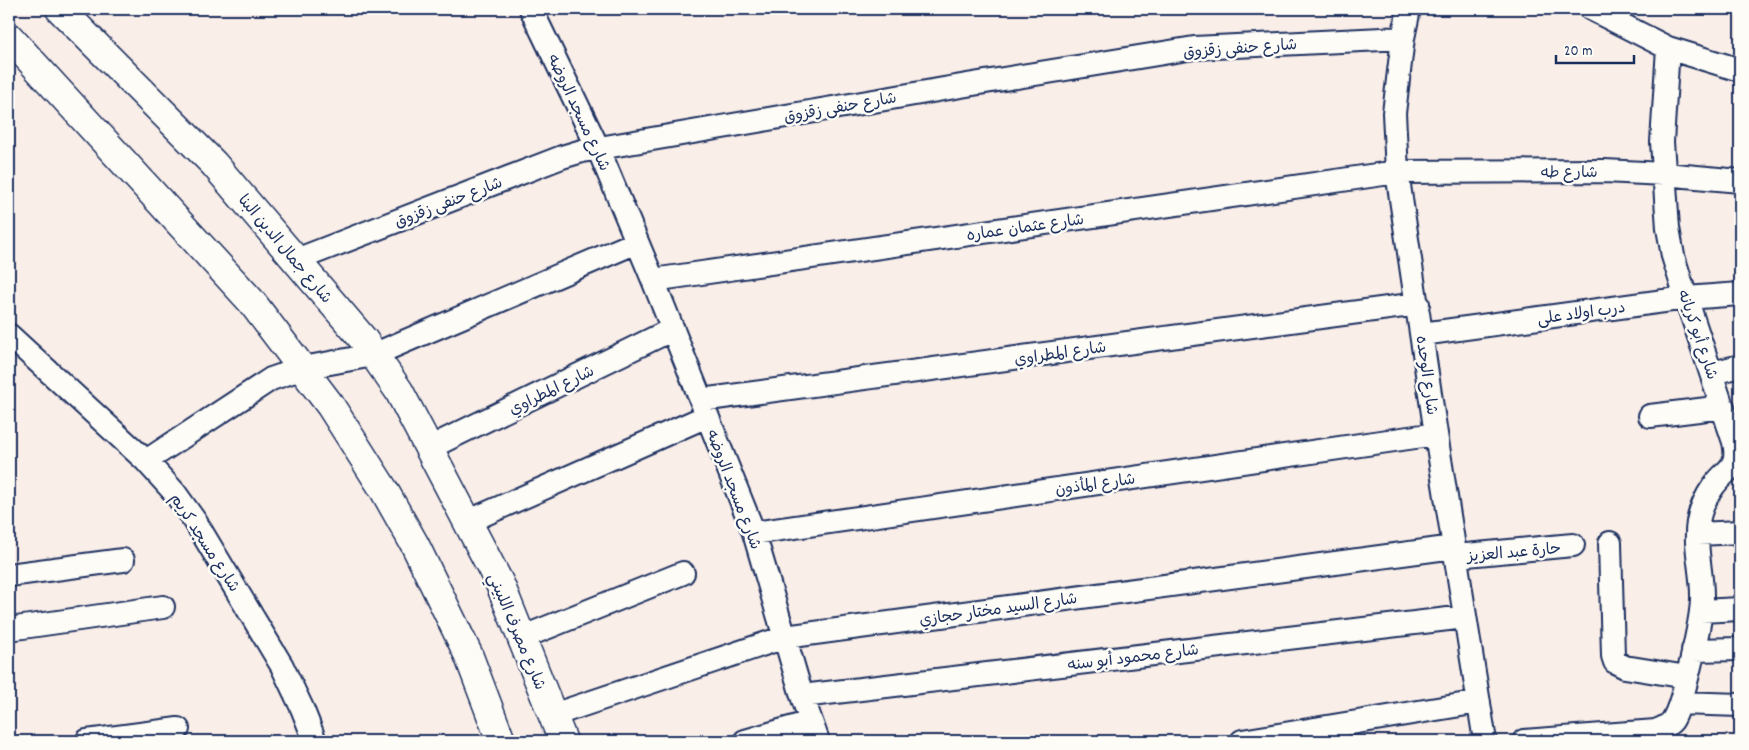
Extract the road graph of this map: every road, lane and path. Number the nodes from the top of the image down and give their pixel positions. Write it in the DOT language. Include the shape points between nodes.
graph roads {
  1 [pos="60,9"];
  2 [pos="537,9"];
  3 [pos="1409,9"];
  4 [pos="1591,9"];
  5 [pos="9,37"];
  6 [pos="1403,38"];
  7 [pos="1668,48"];
  8 [pos="1738,62"];
  9 [pos="598,148"];
  10 [pos="1398,172"];
  11 [pos="1664,174"];
  12 [pos="1740,181"];
  13 [pos="638,242"];
  14 [pos="296,260"];
  15 [pos="653,280"];
  16 [pos="1740,294"];
  17 [pos="1686,298"];
  18 [pos="1418,304"];
  19 [pos="673,329"];
  20 [pos="1422,334"];
  21 [pos="9,335"];
  22 [pos="373,355"];
  23 [pos="1740,366"];
  24 [pos="303,368"];
  25 [pos="1712,373"];
  26 [pos="1724,407"];
  27 [pos="704,408"];
  28 [pos="1650,416"];
  29 [pos="1436,434"];
  30 [pos="429,448"];
  31 [pos="146,461"];
  32 [pos="467,522"];
  33 [pos="1740,532"];
  34 [pos="754,533"];
  35 [pos="1698,534"];
  36 [pos="1610,543"];
  37 [pos="1573,545"];
  38 [pos="1455,551"];
  39 [pos="123,560"];
  40 [pos="683,573"];
  41 [pos="9,575"];
  42 [pos="163,607"];
  43 [pos="1740,609"];
  44 [pos="1701,611"];
  45 [pos="1465,617"];
  46 [pos="9,629"];
  47 [pos="785,637"];
  48 [pos="522,638"];
  49 [pos="1740,649"];
  50 [pos="1693,650"];
  51 [pos="1687,677"];
  52 [pos="802,696"];
  53 [pos="1479,702"];
  54 [pos="1680,703"];
  55 [pos="1740,705"];
  56 [pos="553,715"];
  57 [pos="178,729"];
  58 [pos="814,732"];
  59 [pos="1638,737"];
  60 [pos="87,741"];
  61 [pos="315,741"];
  62 [pos="501,741"];
  63 [pos="563,741"];
  64 [pos="744,741"];
  65 [pos="1242,741"];
  66 [pos="1485,741"];
  67 [pos="1524,741"];
  1 -- 14 [label="main road, شارع جمال الدين البنا" via="214,164"];
  2 -- 9 [label="street, شارع مسجد الروضه"];
  3 -- 6 [label="street, شارع الوحده"];
  4 -- 7 [label="street"];
  5 -- 24 [label="main road" via="251,301"];
  6 -- 9 [label="street, شارع حنفى زقزوق" via="1194,48"];
  6 -- 10 [label="street, شارع الوحده" via="1394,114"];
  7 -- 8 [label="street"];
  7 -- 11 [label="street, شارع أبو كريانه" via="1662,142"];
  9 -- 13 [label="street, شارع مسجد الروضه"];
  9 -- 14 [label="street, شارع حنفى زقزوق" via="562,157"];
  10 -- 11 [label="street, شارع طه" via="1604,171"];
  10 -- 15 [label="street, شارع عثمان عماره"];
  10 -- 18 [label="street, شارع الوحده"];
  11 -- 12 [label="street, شارع طه"];
  11 -- 17 [label="street, شارع أبو كريانه" via="1668,228"];
  13 -- 15 [label="street, شارع مسجد الروضه"];
  13 -- 22 [label="street"];
  14 -- 22 [label="main road, شارع جمال الدين البنا"];
  15 -- 19 [label="street, شارع مسجد الروضه"];
  16 -- 17 [label="street, درب اولاد على"];
  17 -- 20 [label="street, درب اولاد على"];
  17 -- 25 [label="street, شارع أبو كريانه"];
  18 -- 20 [label="street, شارع الوحده"];
  18 -- 27 [label="street, شارع المطراوي"];
  19 -- 27 [label="street, شارع مسجد الروضه"];
  19 -- 30 [label="street, شارع المطراوي"];
  20 -- 29 [label="street, شارع الوحده"];
  21 -- 31 [label="street, شارع مسجد كريم"];
  22 -- 24 [label="street"];
  22 -- 30 [label="main road, شارع جمال الدين البنا" via="399,392"];
  23 -- 25 [label="street"];
  24 -- 31 [label="street" via="271,379"];
  24 -- 62 [label="main road" via="384,490 415,545 468,654"];
  25 -- 26 [label="street, شارع أبو كريانه"];
  26 -- 28 [label="street"];
  26 -- 35 [label="street, شارع أبو كريانه" via="1736,452 1734,462 1713,486 1704,503"];
  27 -- 32 [label="street, شارع المطراوي"];
  27 -- 34 [label="street, شارع مسجد الروضه"];
  29 -- 34 [label="street, شارع المأذون"];
  29 -- 38 [label="street, شارع الوحده"];
  30 -- 32 [label="main road, شارع جمال الدين البنا"];
  31 -- 61 [label="street, شارع مسجد كريم" via="176,493 195,521 282,666"];
  32 -- 48 [label="main road, شارع مصرف اللبيني" via="500,584"];
  33 -- 35 [label="street"];
  34 -- 47 [label="street, شارع مسجد الروضه"];
  35 -- 44 [label="street, شارع أبو كريانه"];
  36 -- 51 [label="street" via="1612,656 1615,662 1625,667"];
  37 -- 38 [label="street, حارة عبد العزيز"];
  38 -- 45 [label="street, شارع الوحده"];
  38 -- 47 [label="street, شارع السيد مختار حجازي"];
  39 -- 41 [label="street"];
  40 -- 48 [label="street"];
  42 -- 46 [label="street"];
  43 -- 44 [label="street"];
  44 -- 50 [label="street, شارع أبو كريانه"];
  45 -- 52 [label="street, شارع محمود أبو سنه"];
  45 -- 53 [label="street, شارع الوحده"];
  47 -- 52 [label="street, شارع مسجد الروضه"];
  47 -- 56 [label="street, شارع السيد مختار حجازي"];
  48 -- 56 [label="main road, شارع مصرف اللبيني"];
  49 -- 50 [label="street"];
  50 -- 51 [label="street, شارع أبو كريانه"];
  51 -- 54 [label="street, شارع أبو كريانه"];
  52 -- 58 [label="street, شارع مسجد الروضه"];
  53 -- 65 [label="street"];
  53 -- 66 [label="street, شارع الوحده"];
  54 -- 55 [label="street"];
  54 -- 59 [label="street, شارع أبو كريانه" via="1666,727"];
  56 -- 63 [label="main road, شارع مصرف اللبيني"];
  57 -- 60 [label="street"];
  58 -- 64 [label="street"];
  59 -- 67 [label="street, شارع أبو كريانه"];
}
